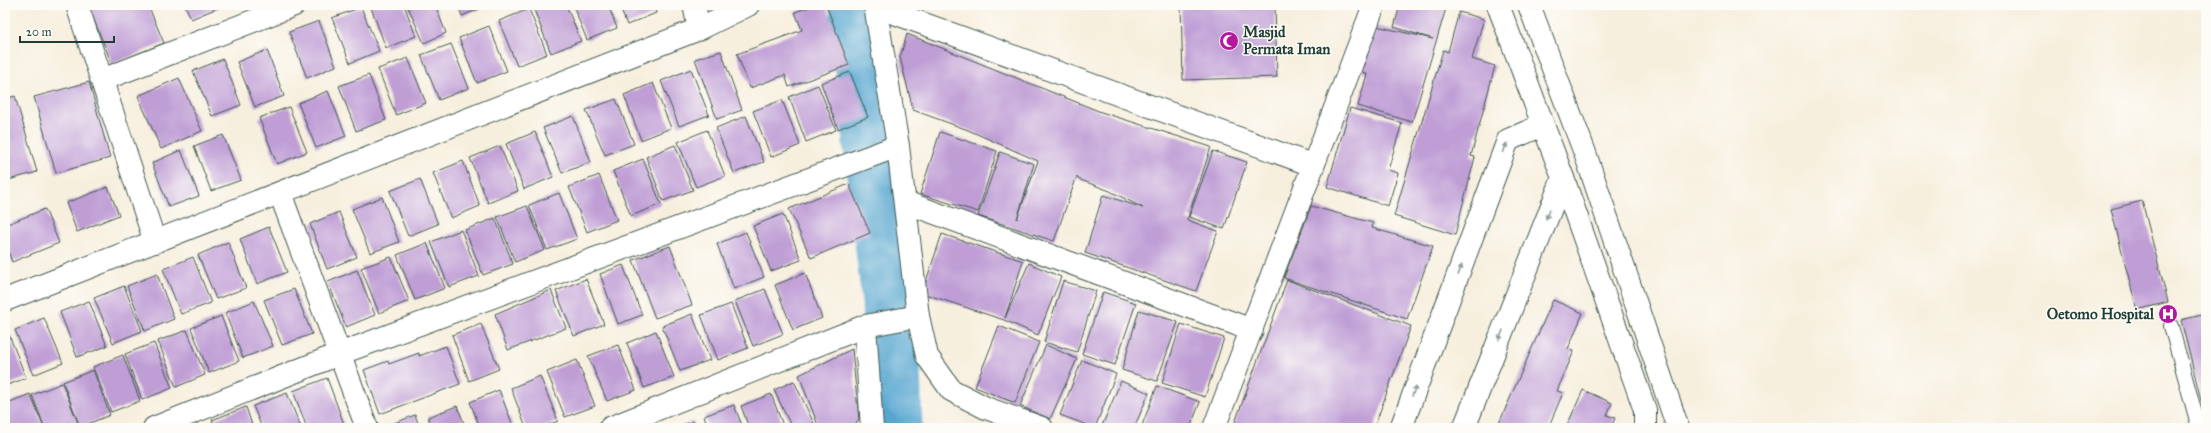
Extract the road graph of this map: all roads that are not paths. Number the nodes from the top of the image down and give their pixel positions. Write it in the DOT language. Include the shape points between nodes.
graph roads {
  1 [pos="77,5"];
  2 [pos="294,5"];
  3 [pos="694,5"];
  4 [pos="748,5"];
  5 [pos="1374,5"];
  6 [pos="1498,5"];
  7 [pos="1529,5"];
  8 [pos="880,7"];
  9 [pos="699,29"];
  10 [pos="102,80"];
  11 [pos="1543,125"];
  12 [pos="892,148"];
  13 [pos="1312,165"];
  14 [pos="1563,178"];
  15 [pos="280,193"];
  16 [pos="905,202"];
  17 [pos="155,242"];
  18 [pos="5,300"];
  19 [pos="913,317"];
  20 [pos="874,325"];
  21 [pos="2171,326"];
  22 [pos="1252,330"];
  23 [pos="339,354"];
  24 [pos="154,428"];
  25 [pos="367,428"];
  26 [pos="610,428"];
  27 [pos="872,428"];
  28 [pos="1042,428"];
  29 [pos="1214,428"];
  30 [pos="1401,428"];
  31 [pos="1464,428"];
  32 [pos="1645,428"];
  33 [pos="1678,428"];
  34 [pos="2199,428"];
  1 -- 10 [label="street"];
  2 -- 10 [label="street"];
  3 -- 9 [label="street"];
  4 -- 9 [label="street"];
  5 -- 13 [label="street"];
  6 -- 11 [label="street"];
  7 -- 33 [label="street" via="1585,153"];
  8 -- 12 [label="street"];
  8 -- 13 [label="street"];
  9 -- 15 [label="street"];
  10 -- 17 [label="street"];
  11 -- 14 [label="street"];
  30 -- 11 [label="street, one-way" via="1508,140"];
  12 -- 16 [label="street"];
  12 -- 23 [label="street"];
  13 -- 22 [label="street"];
  14 -- 31 [label="street, one-way"];
  14 -- 32 [label="street" via="1645,410"];
  15 -- 17 [label="street"];
  15 -- 23 [label="street"];
  16 -- 19 [label="street"];
  16 -- 22 [label="street"];
  17 -- 18 [label="street"];
  19 -- 20 [label="street"];
  19 -- 28 [label="street" via="927,356 951,390 986,408"];
  20 -- 26 [label="street"];
  20 -- 27 [label="street"];
  21 -- 34 [label="lane"];
  22 -- 29 [label="street"];
  23 -- 24 [label="street"];
  23 -- 25 [label="street"];
}
